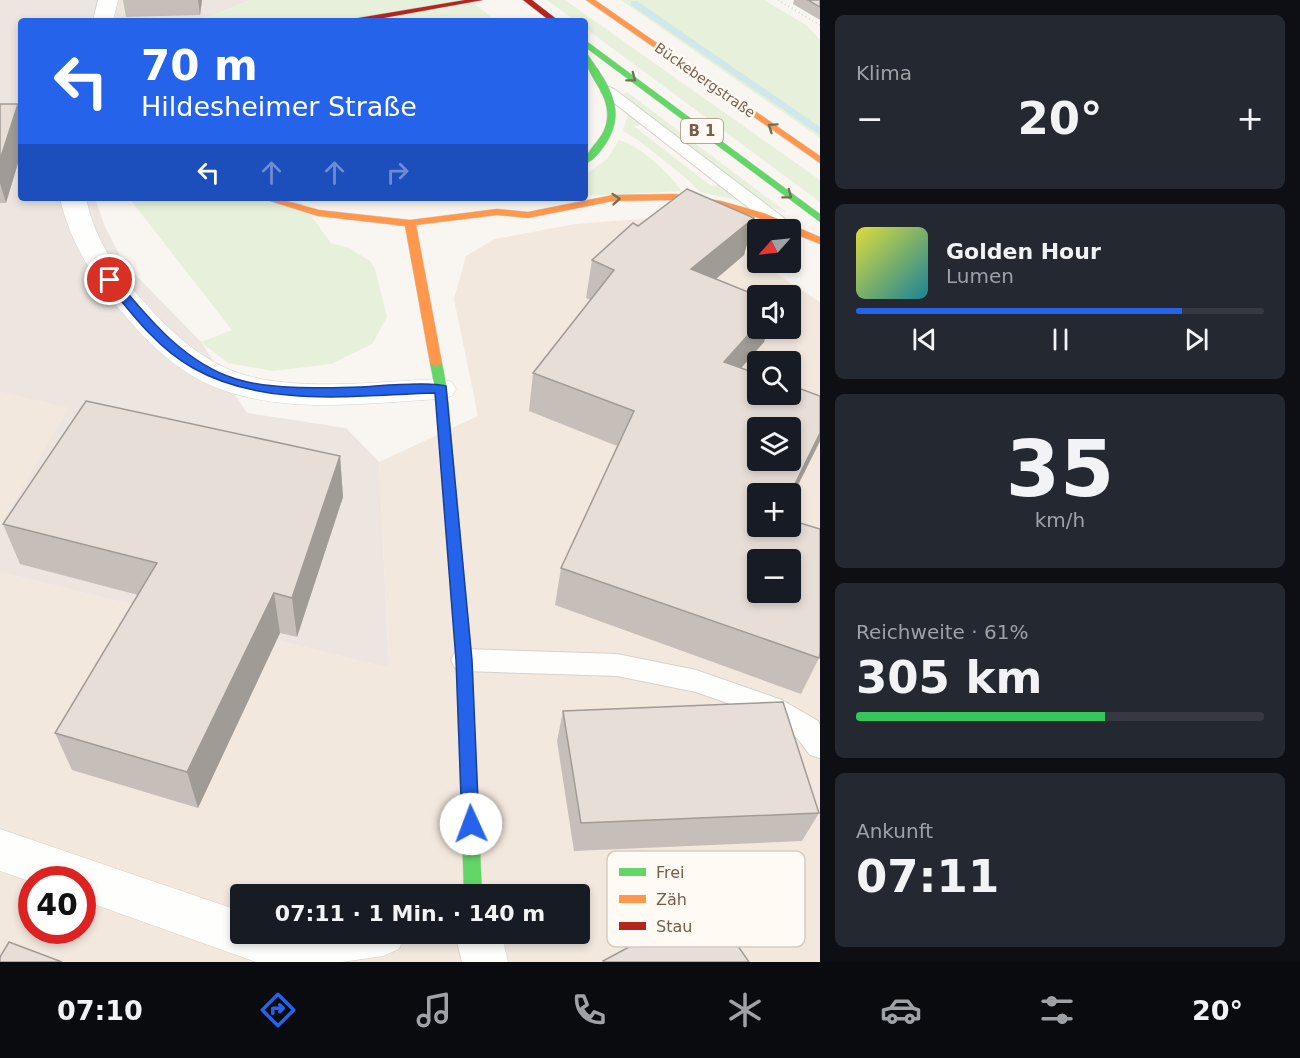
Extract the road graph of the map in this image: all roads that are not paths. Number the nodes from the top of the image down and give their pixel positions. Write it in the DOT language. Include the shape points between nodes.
graph roads {
  1 [pos="108,0"];
  2 [pos="479,0"];
  3 [pos="527,0"];
  4 [pos="590,0"];
  5 [pos="104,18"];
  6 [pos="370,18"];
  7 [pos="551,18"];
  8 [pos="588,45"];
  9 [pos="588,61"];
  10 [pos="609,92"];
  11 [pos="588,158"];
  12 [pos="820,160"];
  13 [pos="74,201"];
  14 [pos="274,201"];
  15 [pos="510,201"];
  16 [pos="497,212"];
  17 [pos="768,219"];
  18 [pos="774,219"];
  19 [pos="820,219"];
  20 [pos="410,224"];
  21 [pos="801,232"];
  22 [pos="820,241"];
  23 [pos="441,389"];
  24 [pos="464,660"];
  25 [pos="820,746"];
  26 [pos="0,850"];
  27 [pos="473,884"];
  28 [pos="230,930"];
  29 [pos="270,944"];
  30 [pos="309,944"];
  31 [pos="481,944"];
  32 [pos="485,962"];
  1 -- 5 [label="street"];
  2 -- 6 [label="main road"];
  3 -- 7 [label="main road"];
  12 -- 4 [label="main road, Bückebergstraße / B 1, one-way"];
  8 -- 19 [label="main road, B 1, one-way"];
  9 -- 10 [label="main road"];
  10 -- 11 [label="main road" via="614,110 609,130"];
  10 -- 18 [label="lane"];
  13 -- 23 [label="street" via="100,266 110,280 144,321 196,365 218,377 299,392"];
  14 -- 20 [label="main road" via="340,217"];
  15 -- 16 [label="main road"];
  16 -- 17 [label="main road, one-way" via="528,215 614,198 658,196 721,204"];
  16 -- 20 [label="main road"];
  20 -- 23 [label="main road"];
  21 -- 22 [label="main road"];
  23 -- 24 [label="main road"];
  24 -- 25 [label="lane" via="617,665 696,681 773,708 808,730"];
  24 -- 27 [label="main road"];
  26 -- 28 [label="street"];
  29 -- 30 [label="street" via="282,948"];
  31 -- 32 [label="street"];
}
